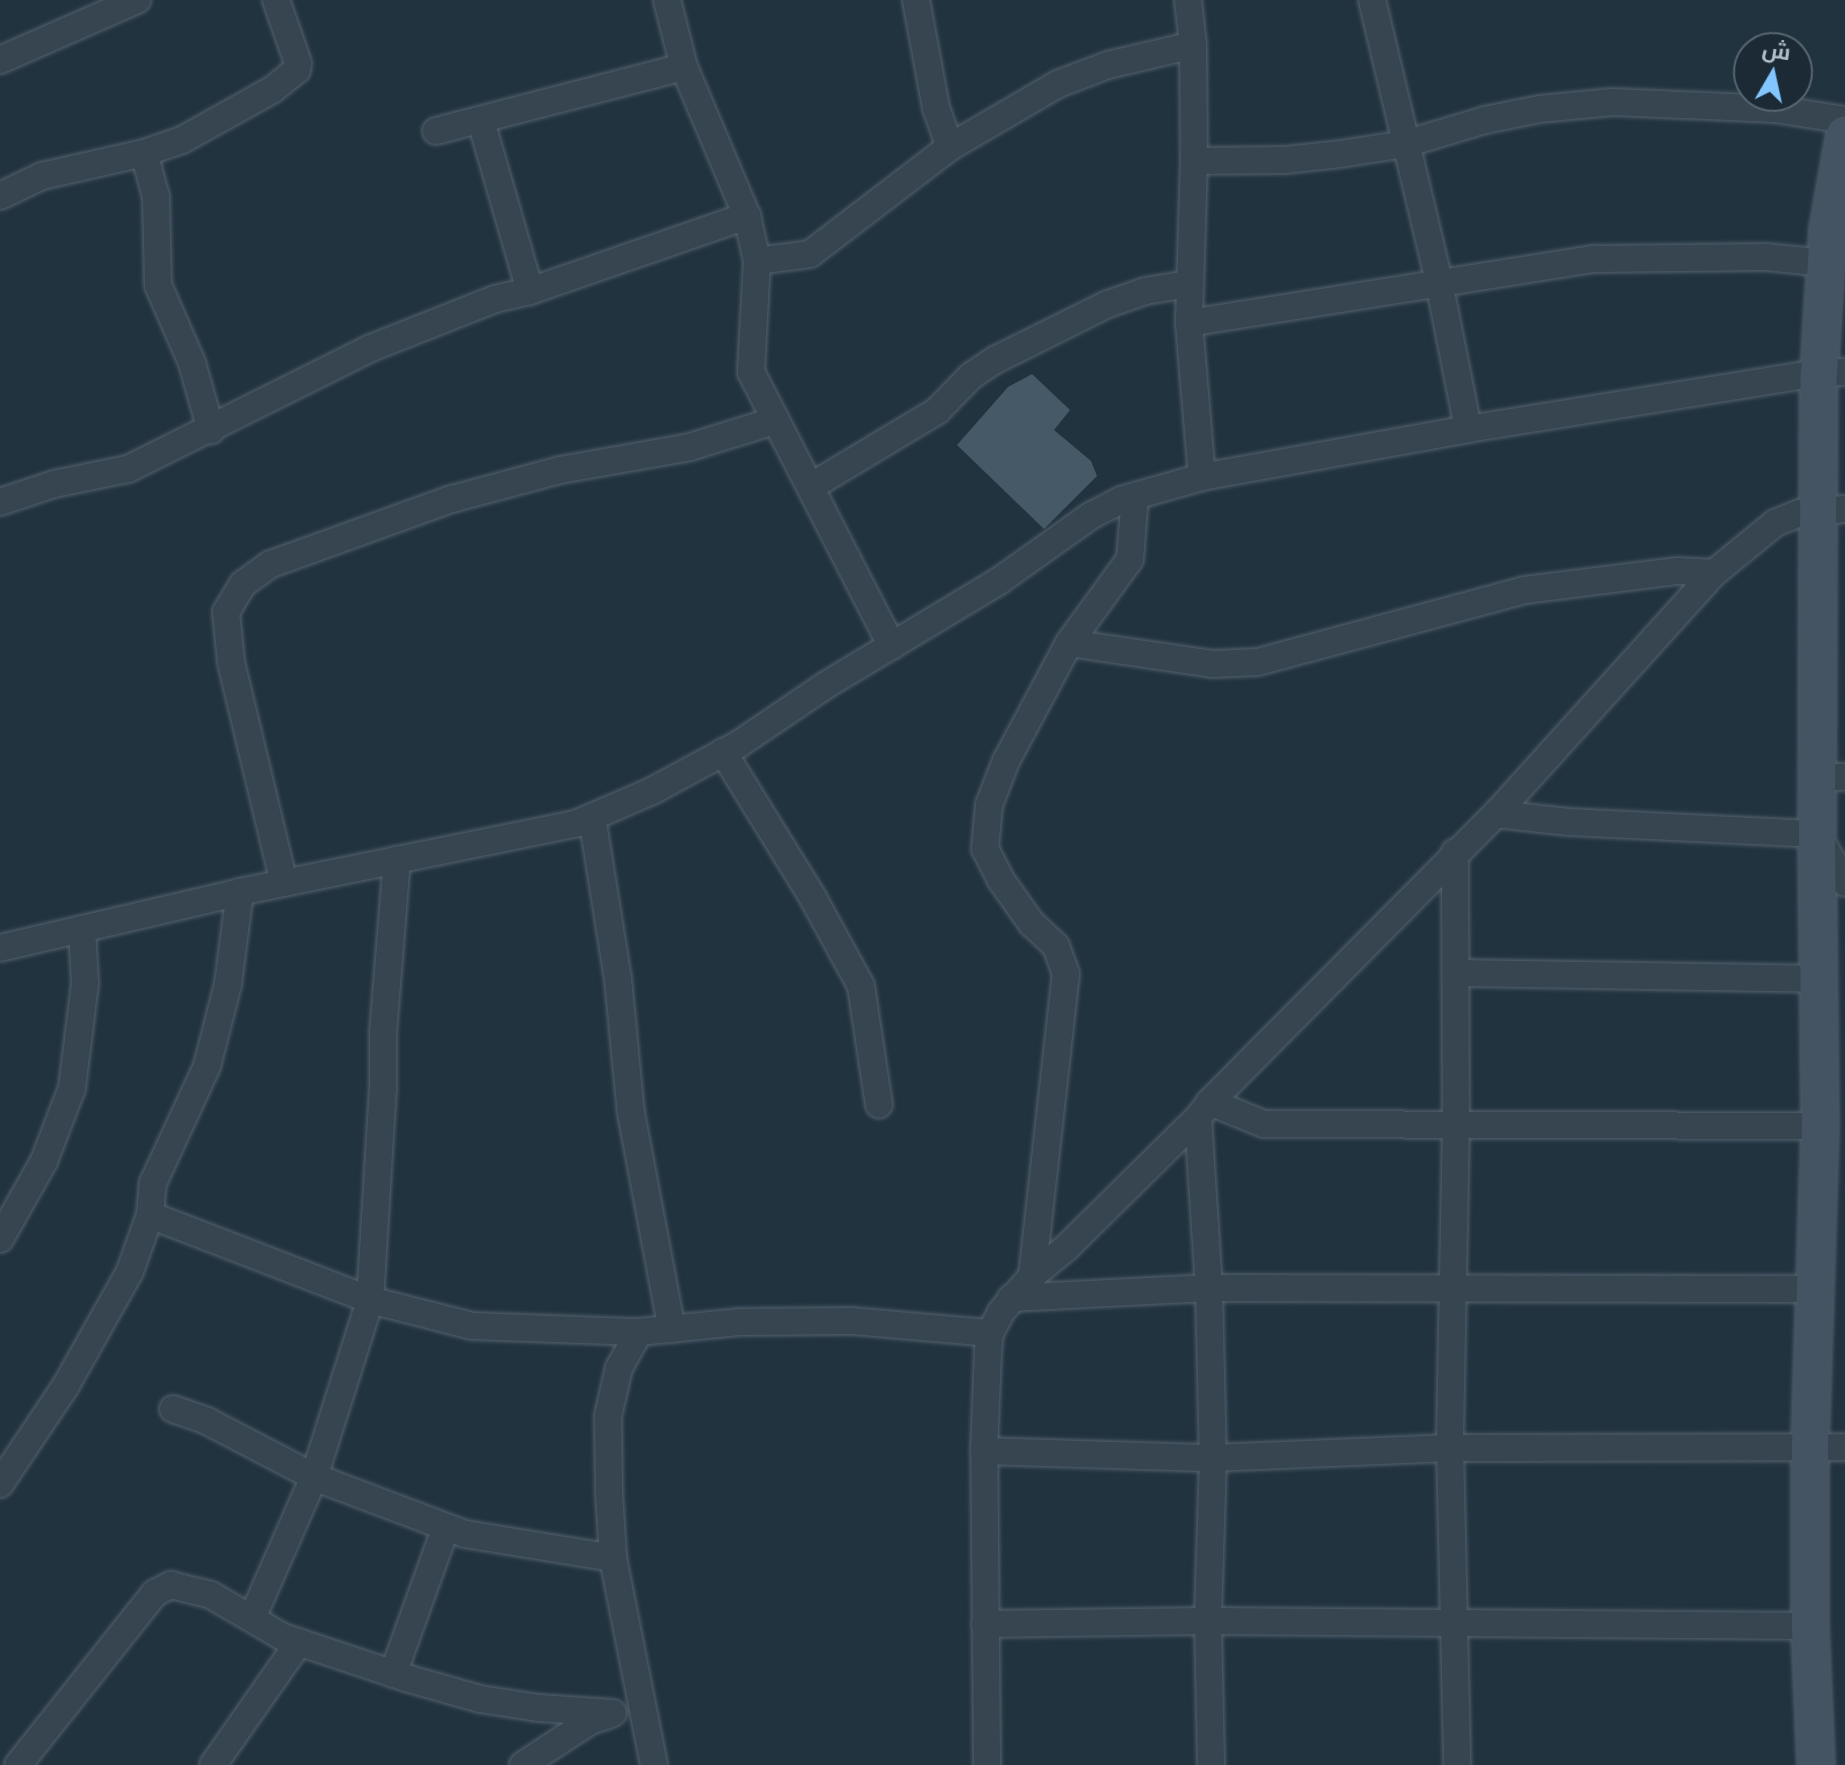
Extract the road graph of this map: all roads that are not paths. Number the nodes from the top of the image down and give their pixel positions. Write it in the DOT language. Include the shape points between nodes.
graph roads {
  1 [pos="137,0"];
  2 [pos="276,0"];
  3 [pos="667,0"];
  4 [pos="916,0"];
  5 [pos="1188,0"];
  6 [pos="1372,0"];
  7 [pos="1193,45"];
  8 [pos="0,60"];
  9 [pos="684,67"];
  10 [pos="1845,120"];
  11 [pos="481,121"];
  12 [pos="436,131"];
  13 [pos="1845,134"];
  14 [pos="1405,144"];
  15 [pos="950,147"];
  16 [pos="144,153"];
  17 [pos="1194,161"];
  18 [pos="0,196"];
  19 [pos="747,216"];
  20 [pos="757,261"];
  21 [pos="1826,263"];
  22 [pos="1439,282"];
  23 [pos="1188,284"];
  24 [pos="530,291"];
  25 [pos="1189,323"];
  26 [pos="1832,372"];
  27 [pos="774,421"];
  28 [pos="1468,429"];
  29 [pos="211,430"];
  30 [pos="1202,477"];
  31 [pos="812,486"];
  32 [pos="1135,496"];
  33 [pos="0,502"];
  34 [pos="1833,509"];
  35 [pos="1714,573"];
  36 [pos="1069,643"];
  37 [pos="892,646"];
  38 [pos="723,752"];
  39 [pos="1831,777"];
  40 [pos="1496,814"];
  41 [pos="592,817"];
  42 [pos="1817,834"];
  43 [pos="1455,852"];
  44 [pos="397,860"];
  45 [pos="284,883"];
  46 [pos="1845,883"];
  47 [pos="240,892"];
  48 [pos="82,929"];
  49 [pos="0,948"];
  50 [pos="1456,973"];
  51 [pos="1818,979"];
  52 [pos="879,1105"];
  53 [pos="1204,1110"];
  54 [pos="1456,1123"];
  55 [pos="1820,1126"];
  56 [pos="150,1215"];
  57 [pos="0,1239"];
  58 [pos="1032,1276"];
  59 [pos="1209,1288"];
  60 [pos="1815,1289"];
  61 [pos="1453,1290"];
  62 [pos="1011,1298"];
  63 [pos="370,1300"];
  64 [pos="672,1329"];
  65 [pos="639,1332"];
  66 [pos="990,1333"];
  67 [pos="173,1409"];
  68 [pos="1810,1447"];
  69 [pos="1845,1447"];
  70 [pos="1450,1448"];
  71 [pos="984,1451"];
  72 [pos="1213,1458"];
  73 [pos="314,1477"];
  74 [pos="0,1484"];
  75 [pos="446,1527"];
  76 [pos="613,1558"];
  77 [pos="253,1616"];
  78 [pos="1208,1621"];
  79 [pos="1454,1623"];
  80 [pos="985,1624"];
  81 [pos="1810,1626"];
  82 [pos="299,1642"];
  83 [pos="393,1674"];
  84 [pos="644,1705"];
  85 [pos="613,1713"];
  86 [pos="18,1765"];
  87 [pos="213,1765"];
  88 [pos="523,1765"];
  89 [pos="654,1765"];
  90 [pos="987,1765"];
  91 [pos="1211,1765"];
  92 [pos="1457,1765"];
  93 [pos="1816,1765"];
  1 -- 8 [label="street"];
  2 -- 16 [label="street" via="297,70 272,90 182,140"];
  3 -- 9 [label="street"];
  4 -- 15 [label="street" via="936,108"];
  5 -- 7 [label="street"];
  6 -- 14 [label="street"];
  7 -- 15 [label="street" via="1108,65 1058,84"];
  7 -- 17 [label="street"];
  9 -- 11 [label="street"];
  9 -- 19 [label="street"];
  10 -- 14 [label="street" via="1775,109 1613,102 1526,111"];
  11 -- 12 [label="street"];
  11 -- 24 [label="street"];
  13 -- 21 [label="main road"];
  14 -- 17 [label="street" via="1285,160"];
  14 -- 22 [label="street"];
  15 -- 20 [label="street" via="810,254"];
  16 -- 18 [label="street" via="42,176"];
  16 -- 29 [label="street" via="156,197 158,285 192,363"];
  17 -- 23 [label="street"];
  19 -- 20 [label="street"];
  19 -- 24 [label="street"];
  20 -- 27 [label="street" via="751,372"];
  21 -- 22 [label="street" via="1766,257 1595,259"];
  21 -- 26 [label="main road"];
  22 -- 25 [label="street"];
  22 -- 28 [label="street"];
  23 -- 25 [label="street"];
  23 -- 31 [label="street" via="1108,304 995,360 937,411"];
  24 -- 29 [label="street" via="495,299 371,348"];
  25 -- 30 [label="street"];
  26 -- 28 [label="street"];
  26 -- 34 [label="main road"];
  27 -- 31 [label="street"];
  27 -- 45 [label="street" via="690,447 560,470 452,499 271,564 243,584 226,612 231,662"];
  28 -- 30 [label="street"];
  29 -- 33 [label="street" via="128,469"];
  30 -- 32 [label="street"];
  31 -- 37 [label="street"];
  32 -- 36 [label="street" via="1130,559"];
  32 -- 37 [label="street" via="1092,515 999,581"];
  34 -- 35 [label="street" via="1775,523"];
  34 -- 39 [label="main road"];
  35 -- 36 [label="street" via="1678,571 1525,590 1258,662 1213,664"];
  35 -- 40 [label="street"];
  36 -- 58 [label="street" via="1006,761 989,805 985,849 1032,924 1056,946 1066,974"];
  37 -- 38 [label="street"];
  38 -- 41 [label="street"];
  38 -- 52 [label="street" via="861,986"];
  39 -- 42 [label="main road"];
  40 -- 42 [label="street"];
  40 -- 43 [label="street"];
  41 -- 44 [label="street"];
  41 -- 64 [label="street" via="618,979 631,1113"];
  42 -- 46 [label="street"];
  42 -- 51 [label="main road"];
  43 -- 50 [label="street"];
  43 -- 53 [label="street"];
  44 -- 45 [label="street"];
  44 -- 63 [label="street"];
  45 -- 47 [label="street"];
  47 -- 48 [label="street"];
  47 -- 56 [label="street" via="228,984 207,1066 153,1183"];
  48 -- 49 [label="street"];
  48 -- 57 [label="street" via="85,984 72,1088 44,1161"];
  50 -- 51 [label="street"];
  50 -- 54 [label="street"];
  51 -- 55 [label="main road"];
  53 -- 54 [label="street" via="1264,1124"];
  53 -- 58 [label="street"];
  53 -- 59 [label="street"];
  54 -- 55 [label="street"];
  54 -- 61 [label="street"];
  55 -- 60 [label="main road"];
  56 -- 63 [label="street"];
  56 -- 74 [label="street" via="123,1284 65,1387"];
  58 -- 62 [label="street"];
  59 -- 61 [label="street"];
  59 -- 62 [label="street"];
  59 -- 72 [label="street"];
  60 -- 61 [label="street"];
  60 -- 68 [label="main road"];
  61 -- 70 [label="street"];
  62 -- 66 [label="street"];
  63 -- 65 [label="street" via="472,1326"];
  63 -- 73 [label="street"];
  64 -- 65 [label="street"];
  64 -- 66 [label="street" via="739,1322 852,1321"];
  65 -- 76 [label="street" via="619,1368 608,1416"];
  66 -- 71 [label="street"];
  67 -- 73 [label="street"];
  68 -- 69 [label="street"];
  68 -- 70 [label="street"];
  68 -- 81 [label="main road"];
  70 -- 72 [label="street"];
  70 -- 79 [label="street"];
  71 -- 72 [label="street"];
  71 -- 80 [label="street"];
  72 -- 78 [label="street"];
  73 -- 75 [label="street"];
  73 -- 77 [label="street"];
  75 -- 76 [label="street"];
  75 -- 83 [label="street"];
  76 -- 84 [label="street"];
  77 -- 82 [label="street"];
  77 -- 86 [label="street" via="193,1587 171,1585 155,1593"];
  78 -- 79 [label="street"];
  78 -- 80 [label="street"];
  78 -- 91 [label="street"];
  79 -- 81 [label="street"];
  79 -- 92 [label="street"];
  80 -- 90 [label="street"];
  81 -- 93 [label="main road"];
  82 -- 83 [label="street"];
  82 -- 87 [label="street"];
  83 -- 85 [label="street" via="480,1699"];
  84 -- 85 [label="street"];
  84 -- 89 [label="street"];
  85 -- 88 [label="street" via="590,1721"];
}
